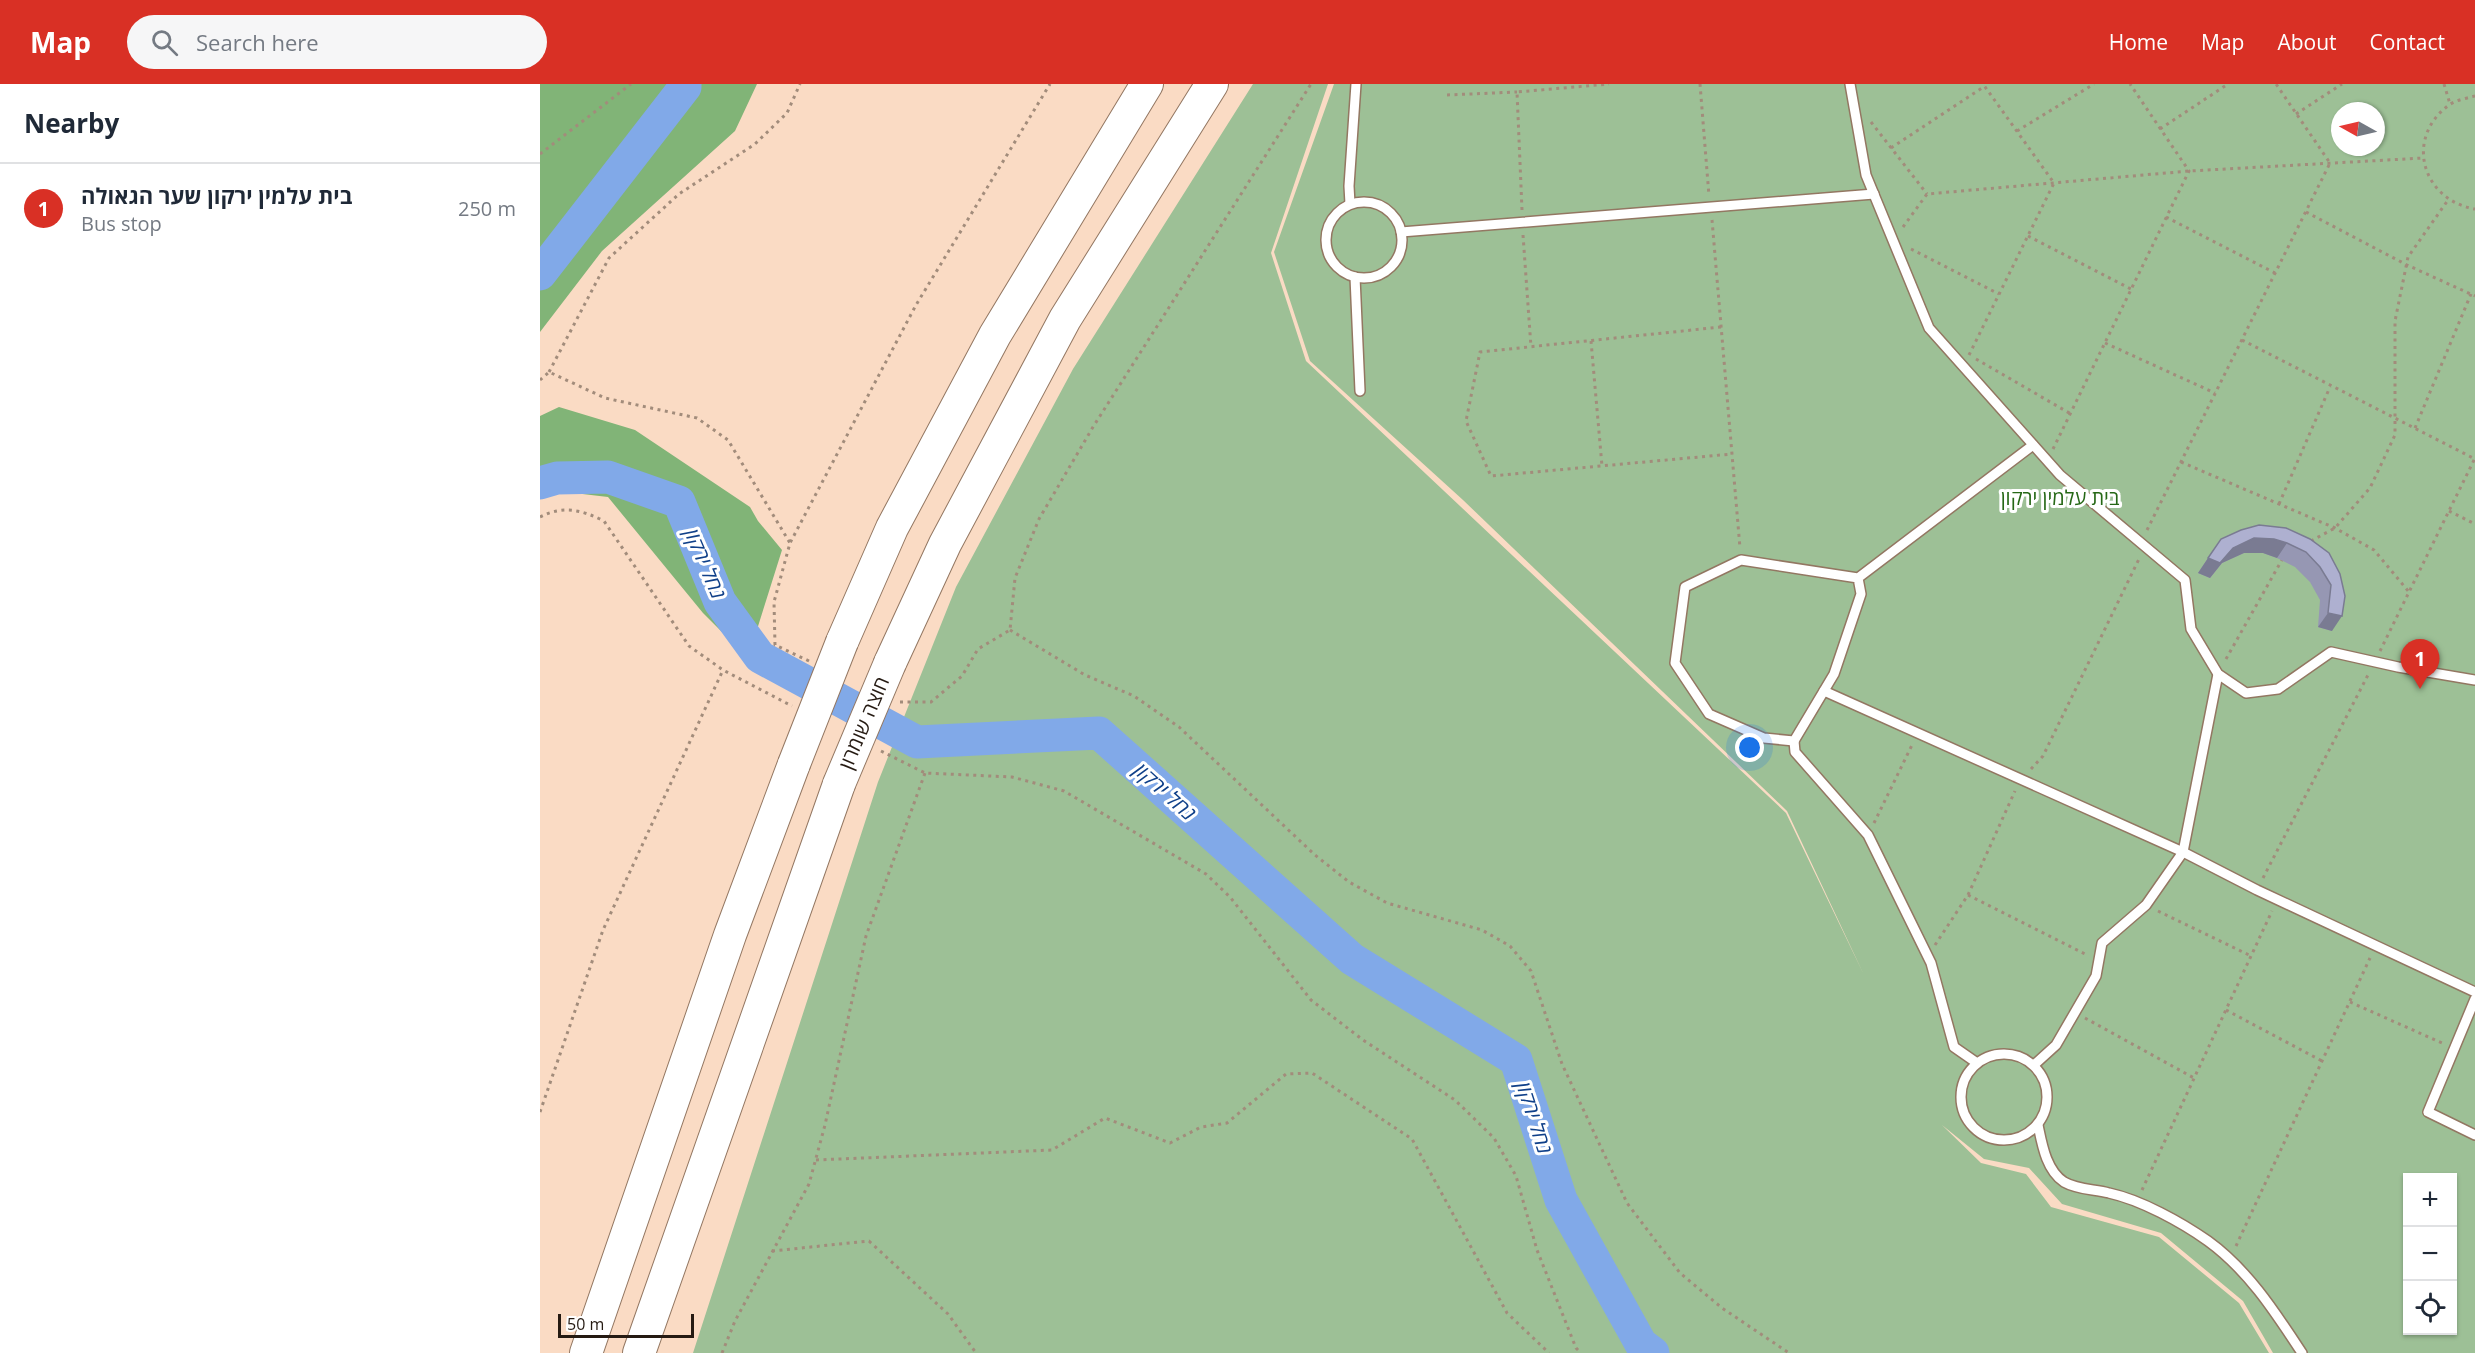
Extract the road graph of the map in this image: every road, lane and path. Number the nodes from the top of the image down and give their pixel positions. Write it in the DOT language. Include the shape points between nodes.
graph roads {
  1 [pos="631,84"];
  2 [pos="800,84"];
  3 [pos="1050,84"];
  4 [pos="1148,84"];
  5 [pos="1212,84"];
  6 [pos="1311,84"];
  7 [pos="1356,84"];
  8 [pos="1609,84"];
  9 [pos="1700,84"];
  10 [pos="1850,84"];
  11 [pos="2094,84"];
  12 [pos="2130,84"];
  13 [pos="2228,84"];
  14 [pos="2276,84"];
  15 [pos="2342,84"];
  16 [pos="2444,84"];
  17 [pos="1984,85"];
  18 [pos="1561,86"];
  19 [pos="1517,92"];
  20 [pos="1447,95"];
  21 [pos="1851,96"];
  22 [pos="2475,96"];
  23 [pos="2450,104"];
  24 [pos="2296,114"];
  25 [pos="2160,129"];
  26 [pos="2017,131"];
  27 [pos="1891,148"];
  28 [pos="540,154"];
  29 [pos="2423,158"];
  30 [pos="2330,163"];
  31 [pos="2188,171"];
  32 [pos="2054,183"];
  33 [pos="1874,194"];
  34 [pos="1927,194"];
  35 [pos="2448,200"];
  36 [pos="1350,204"];
  37 [pos="1710,207"];
  38 [pos="2475,209"];
  39 [pos="2306,212"];
  40 [pos="2166,217"];
  41 [pos="1522,223"];
  42 [pos="1401,232"];
  43 [pos="2028,236"];
  44 [pos="1893,240"];
  45 [pos="2407,266"];
  46 [pos="2275,273"];
  47 [pos="1355,277"];
  48 [pos="2131,289"];
  49 [pos="1999,294"];
  50 [pos="2473,295"];
  51 [pos="1721,327"];
  52 [pos="2242,340"];
  53 [pos="1591,341"];
  54 [pos="2105,343"];
  55 [pos="1531,347"];
  56 [pos="1969,356"];
  57 [pos="1964,367"];
  58 [pos="549,372"];
  59 [pos="540,380"];
  60 [pos="2330,386"];
  61 [pos="1360,391"];
  62 [pos="2216,393"];
  63 [pos="2071,414"];
  64 [pos="2394,417"];
  65 [pos="2415,428"];
  66 [pos="2033,445"];
  67 [pos="1732,454"];
  68 [pos="2475,459"];
  69 [pos="2047,461"];
  70 [pos="2181,462"];
  71 [pos="1602,466"];
  72 [pos="2279,504"];
  73 [pos="2449,512"];
  74 [pos="540,517"];
  75 [pos="2475,524"];
  76 [pos="2335,528"];
  77 [pos="790,543"];
  78 [pos="2143,545"];
  79 [pos="2304,545"];
  80 [pos="2284,556"];
  81 [pos="1741,560"];
  82 [pos="1858,578"];
  83 [pos="2409,592"];
  84 [pos="1010,630"];
  85 [pos="775,645"];
  86 [pos="2218,674"];
  87 [pos="2475,680"];
  88 [pos="1824,691"];
  89 [pos="931,702"];
  90 [pos="1917,734"];
  91 [pos="1794,741"];
  92 [pos="2020,780"];
  93 [pos="1868,835"];
  94 [pos="2183,852"];
  95 [pos="1968,895"];
  96 [pos="2278,900"];
  97 [pos="2146,905"];
  98 [pos="2376,946"];
  99 [pos="2251,956"];
  100 [pos="1928,957"];
  101 [pos="2099,961"];
  102 [pos="2475,993"];
  103 [pos="2475,999"];
  104 [pos="2350,1002"];
  105 [pos="2226,1010"];
  106 [pos="2074,1013"];
  107 [pos="2455,1048"];
  108 [pos="2322,1061"];
  109 [pos="1977,1063"];
  110 [pos="2034,1065"];
  111 [pos="2194,1078"];
  112 [pos="540,1112"];
  113 [pos="2038,1125"];
  114 [pos="2475,1135"];
  115 [pos="816,1160"];
  116 [pos="2136,1203"];
  117 [pos="772,1251"];
  118 [pos="2230,1259"];
  119 [pos="586,1353"];
  120 [pos="639,1353"];
  121 [pos="722,1353"];
  122 [pos="976,1353"];
  123 [pos="1549,1353"];
  124 [pos="1581,1353"];
  125 [pos="1789,1353"];
  126 [pos="2302,1353"];
  1 -- 28 [label="path"];
  2 -- 58 [label="path" via="787,113 755,144 679,194 609,258"];
  3 -- 77 [label="path" via="916,305"];
  4 -- 119 [label="highway, bridge" via="995,335 892,528 842,642 730,935"];
  5 -- 120 [label="highway, חוצה שומרון, bridge" via="1065,319 945,544 890,663 839,784"];
  6 -- 84 [label="path" via="1093,427 1040,519 1015,578"];
  7 -- 36 [label="lane"];
  8 -- 18 [label="path"];
  9 -- 37 [label="path"];
  10 -- 21 [label="lane"];
  11 -- 26 [label="path"];
  12 -- 25 [label="path"];
  13 -- 25 [label="path"];
  14 -- 24 [label="path"];
  15 -- 24 [label="path"];
  16 -- 23 [label="path"];
  17 -- 26 [label="path"];
  17 -- 27 [label="path"];
  18 -- 19 [label="path"];
  19 -- 20 [label="path"];
  19 -- 41 [label="path"];
  21 -- 27 [label="path"];
  21 -- 33 [label="lane" via="1866,175"];
  22 -- 23 [label="path"];
  23 -- 29 [label="path" via="2432,122"];
  24 -- 30 [label="path"];
  25 -- 31 [label="path"];
  26 -- 32 [label="path"];
  27 -- 34 [label="path"];
  29 -- 30 [label="path"];
  29 -- 35 [label="path" via="2434,186"];
  30 -- 31 [label="path"];
  30 -- 39 [label="path"];
  31 -- 32 [label="path"];
  31 -- 40 [label="path"];
  32 -- 34 [label="path"];
  32 -- 43 [label="path"];
  33 -- 37 [label="lane"];
  33 -- 44 [label="lane"];
  34 -- 44 [label="path"];
  35 -- 38 [label="path"];
  35 -- 45 [label="path" via="2408,257"];
  36 -- 42 [label="lane" via="1377,203 1397,220"];
  36 -- 47 [label="lane" via="1331,221 1326,247 1341,270"];
  37 -- 41 [label="lane"];
  37 -- 51 [label="path"];
  39 -- 45 [label="path"];
  39 -- 46 [label="path"];
  40 -- 46 [label="path"];
  40 -- 48 [label="path"];
  41 -- 42 [label="lane"];
  41 -- 55 [label="path"];
  42 -- 47 [label="lane" via="1402,246 1386,271 1369,278"];
  43 -- 48 [label="path"];
  43 -- 49 [label="path"];
  44 -- 49 [label="path"];
  44 -- 57 [label="lane" via="1929,328"];
  45 -- 50 [label="path"];
  45 -- 64 [label="path" via="2396,321"];
  46 -- 52 [label="path"];
  47 -- 61 [label="lane"];
  48 -- 54 [label="path"];
  49 -- 56 [label="path"];
  50 -- 65 [label="path"];
  51 -- 53 [label="path"];
  51 -- 67 [label="path"];
  52 -- 60 [label="path"];
  52 -- 62 [label="path"];
  53 -- 55 [label="path"];
  53 -- 71 [label="path"];
  54 -- 62 [label="path"];
  54 -- 63 [label="path"];
  55 -- 71 [label="path" via="1480,352 1466,421 1491,476"];
  56 -- 57 [label="path"];
  56 -- 63 [label="path"];
  57 -- 66 [label="lane"];
  58 -- 59 [label="path"];
  58 -- 77 [label="path" via="604,398 697,418 728,440"];
  60 -- 64 [label="path"];
  60 -- 72 [label="path"];
  62 -- 70 [label="path"];
  63 -- 69 [label="path"];
  64 -- 65 [label="path"];
  64 -- 76 [label="path" via="2395,435 2370,488"];
  65 -- 68 [label="path"];
  66 -- 69 [label="lane"];
  66 -- 82 [label="lane"];
  67 -- 71 [label="path"];
  67 -- 81 [label="path"];
  69 -- 78 [label="lane"];
  70 -- 72 [label="path"];
  70 -- 78 [label="path"];
  72 -- 76 [label="path"];
  73 -- 75 [label="path"];
  74 -- 112 [label="path" via="562,509 584,511 604,521 689,646 723,670 603,930"];
  76 -- 79 [label="path"];
  76 -- 83 [label="path" via="2374,550"];
  77 -- 85 [label="path" via="774,602"];
  78 -- 86 [label="lane" via="2185,580 2191,629"];
  78 -- 92 [label="path" via="2043,756"];
  80 -- 86 [label="path"];
  81 -- 82 [label="lane"];
  81 -- 91 [label="lane" via="1685,587 1676,663 1709,714 1764,738"];
  82 -- 88 [label="lane" via="1860,594 1834,674"];
  84 -- 89 [label="path" via="978,649 962,676"];
  84 -- 125 [label="path" via="1084,675 1134,696 1179,727 1349,882 1387,903 1482,930 1510,946 1531,971 1562,1064 1627,1203 1680,1273 1722,1308"];
  86 -- 87 [label="lane" via="2246,693 2278,689 2331,652"];
  86 -- 94 [label="lane"];
  88 -- 90 [label="lane"];
  88 -- 91 [label="lane"];
  90 -- 92 [label="lane"];
  90 -- 93 [label="path"];
  91 -- 93 [label="lane" via="1795,752"];
  92 -- 94 [label="lane"];
  92 -- 95 [label="path"];
  93 -- 100 [label="lane"];
  94 -- 96 [label="lane"];
  94 -- 97 [label="lane"];
  95 -- 100 [label="path"];
  95 -- 101 [label="path"];
  96 -- 98 [label="lane"];
  96 -- 99 [label="path"];
  97 -- 99 [label="path"];
  97 -- 101 [label="lane" via="2102,943"];
  98 -- 102 [label="lane"];
  98 -- 104 [label="path"];
  99 -- 105 [label="path"];
  100 -- 109 [label="lane" via="1954,1047"];
  101 -- 106 [label="lane" via="2096,976"];
  103 -- 107 [label="lane"];
  104 -- 107 [label="path"];
  104 -- 108 [label="path"];
  105 -- 108 [label="path"];
  105 -- 111 [label="path"];
  106 -- 110 [label="lane" via="2056,1045"];
  106 -- 111 [label="path"];
  107 -- 114 [label="lane" via="2428,1112"];
  108 -- 118 [label="path"];
  109 -- 110 [label="lane" via="1987,1057 2012,1054"];
  109 -- 113 [label="lane" via="1967,1074 1961,1102 1973,1128 1999,1141 2013,1140"];
  110 -- 113 [label="lane" via="2047,1088 2044,1114"];
  111 -- 116 [label="path"];
  113 -- 116 [label="lane" via="2045,1158 2063,1181"];
  115 -- 117 [label="path" via="809,1185"];
  115 -- 123 [label="path" via="1052,1150 1105,1118 1170,1143 1202,1127 1227,1123 1286,1074 1312,1073 1412,1139 1507,1313"];
  115 -- 124 [label="path" via="866,936 925,773 1012,777 1064,791 1206,874 1230,897 1311,1000 1363,1040 1455,1100 1494,1138 1516,1176 1537,1250"];
  116 -- 118 [label="lane" via="2175,1220"];
  117 -- 121 [label="path"];
  117 -- 122 [label="path" via="869,1241 948,1314"];
  118 -- 126 [label="lane" via="2274,1310"];
}
